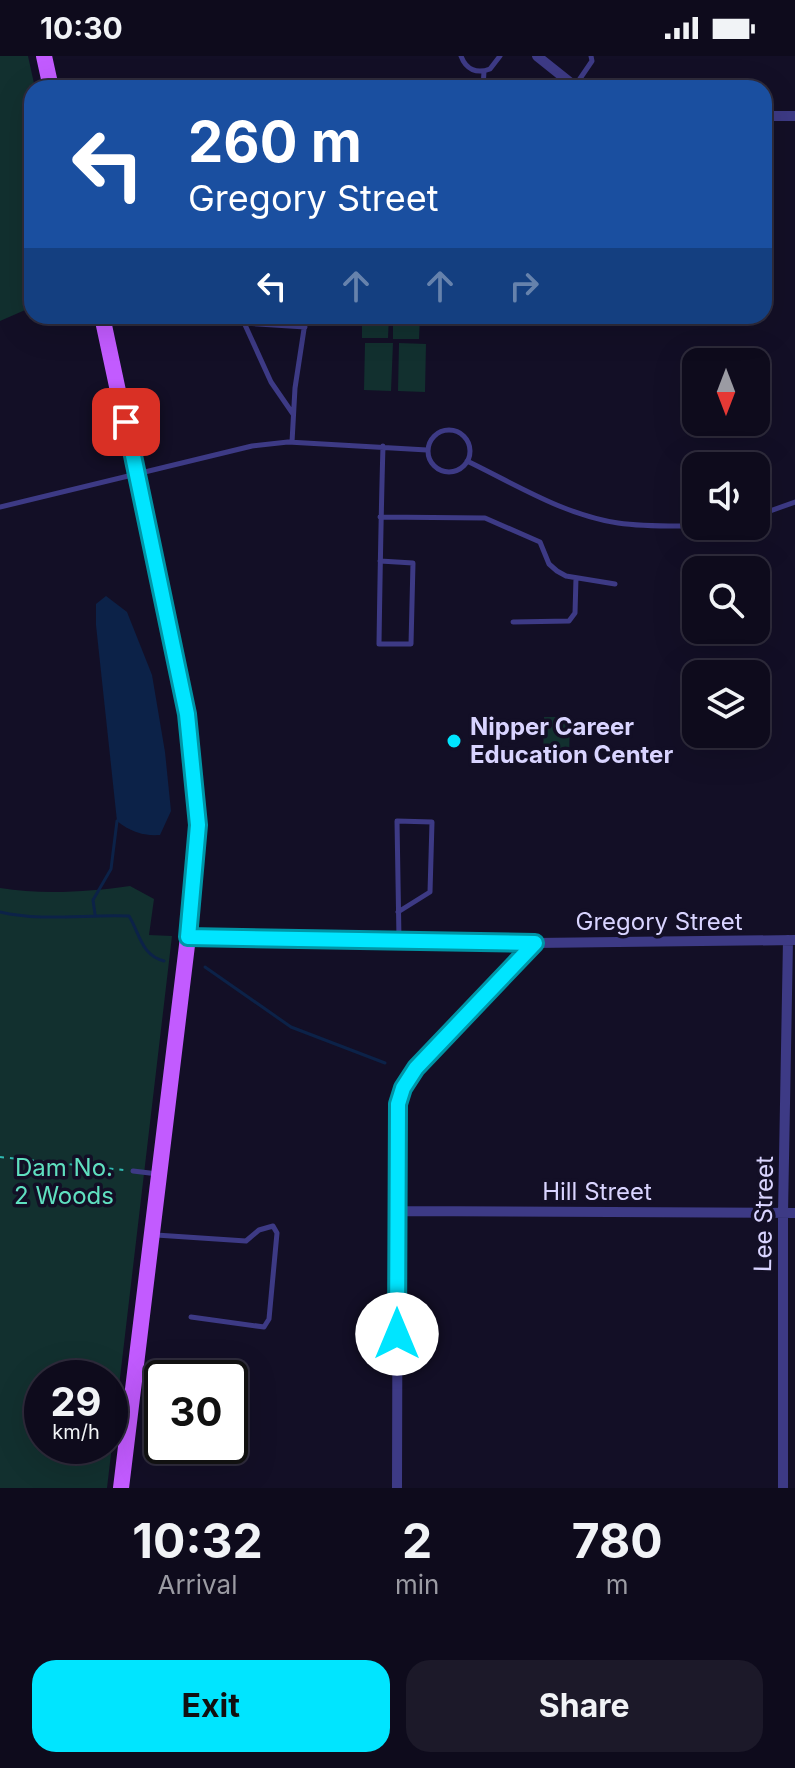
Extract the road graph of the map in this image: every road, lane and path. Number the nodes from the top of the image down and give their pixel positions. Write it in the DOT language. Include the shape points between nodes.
graph roads {
  1 [pos="44,56"];
  2 [pos="461,56"];
  3 [pos="500,56"];
  4 [pos="537,56"];
  5 [pos="591,56"];
  6 [pos="484,71"];
  7 [pos="49,80"];
  8 [pos="483,80"];
  9 [pos="566,80"];
  10 [pos="581,80"];
  11 [pos="772,116"];
  12 [pos="795,116"];
  13 [pos="104,324"];
  14 [pos="244,324"];
  15 [pos="259,324"];
  16 [pos="305,324"];
  17 [pos="305,327"];
  18 [pos="293,415"];
  19 [pos="292,442"];
  20 [pos="383,446"];
  21 [pos="427,450"];
  22 [pos="467,461"];
  23 [pos="137,473"];
  24 [pos="795,502"];
  25 [pos="0,507"];
  26 [pos="770,511"];
  27 [pos="380,517"];
  28 [pos="682,526"];
  29 [pos="380,561"];
  30 [pos="576,578"];
  31 [pos="615,584"];
  32 [pos="513,622"];
  33 [pos="398,912"];
  34 [pos="188,937"];
  35 [pos="399,939"];
  36 [pos="791,940"];
  37 [pos="535,943"];
  38 [pos="0,1157"];
  39 [pos="133,1171"];
  40 [pos="159,1174"];
  41 [pos="398,1211"];
  42 [pos="789,1213"];
  43 [pos="151,1235"];
  44 [pos="191,1317"];
  45 [pos="121,1488"];
  46 [pos="397,1488"];
  47 [pos="783,1488"];
  1 -- 7 [label="main road"];
  2 -- 6 [label="lane" via="470,69"];
  3 -- 6 [label="lane"];
  4 -- 9 [label="street"];
  5 -- 10 [label="lane"];
  6 -- 8 [label="lane"];
  11 -- 12 [label="street"];
  13 -- 23 [label="main road"];
  14 -- 18 [label="lane"];
  15 -- 17 [label="lane"];
  16 -- 17 [label="lane"];
  17 -- 18 [label="lane"];
  18 -- 19 [label="lane"];
  19 -- 20 [label="lane"];
  19 -- 23 [label="lane"];
  20 -- 21 [label="lane"];
  20 -- 27 [label="lane"];
  21 -- 22 [label="lane" via="431,463 443,471 457,471"];
  21 -- 22 [label="lane" via="438,432 451,429 468,441"];
  22 -- 28 [label="lane" via="589,516 615,523"];
  23 -- 25 [label="lane"];
  23 -- 34 [label="main road" via="187,714 198,825"];
  24 -- 26 [label="lane"];
  27 -- 29 [label="lane"];
  27 -- 30 [label="lane" via="495,520 540,542 549,564"];
  29 -- 29 [label="lane" via="413,563 411,644 379,644"];
  30 -- 31 [label="lane"];
  30 -- 32 [label="lane" via="575,613 569,621"];
  33 -- 33 [label="lane" via="397,821 432,822 430,892"];
  33 -- 35 [label="lane"];
  34 -- 35 [label="street, Gregory Street"];
  34 -- 40 [label="main road"];
  35 -- 37 [label="street, Gregory Street"];
  36 -- 37 [label="street, Gregory Street"];
  36 -- 42 [label="street, Lee Street"];
  37 -- 41 [label="street" via="403,1088 398,1104"];
  38 -- 39 [label="path"];
  39 -- 40 [label="lane"];
  40 -- 43 [label="main road"];
  41 -- 42 [label="street, Hill Street"];
  41 -- 46 [label="street"];
  42 -- 47 [label="street, Lee Street"];
  43 -- 44 [label="lane" via="246,1241 273,1226 277,1233 264,1327"];
  43 -- 45 [label="main road"];
}
